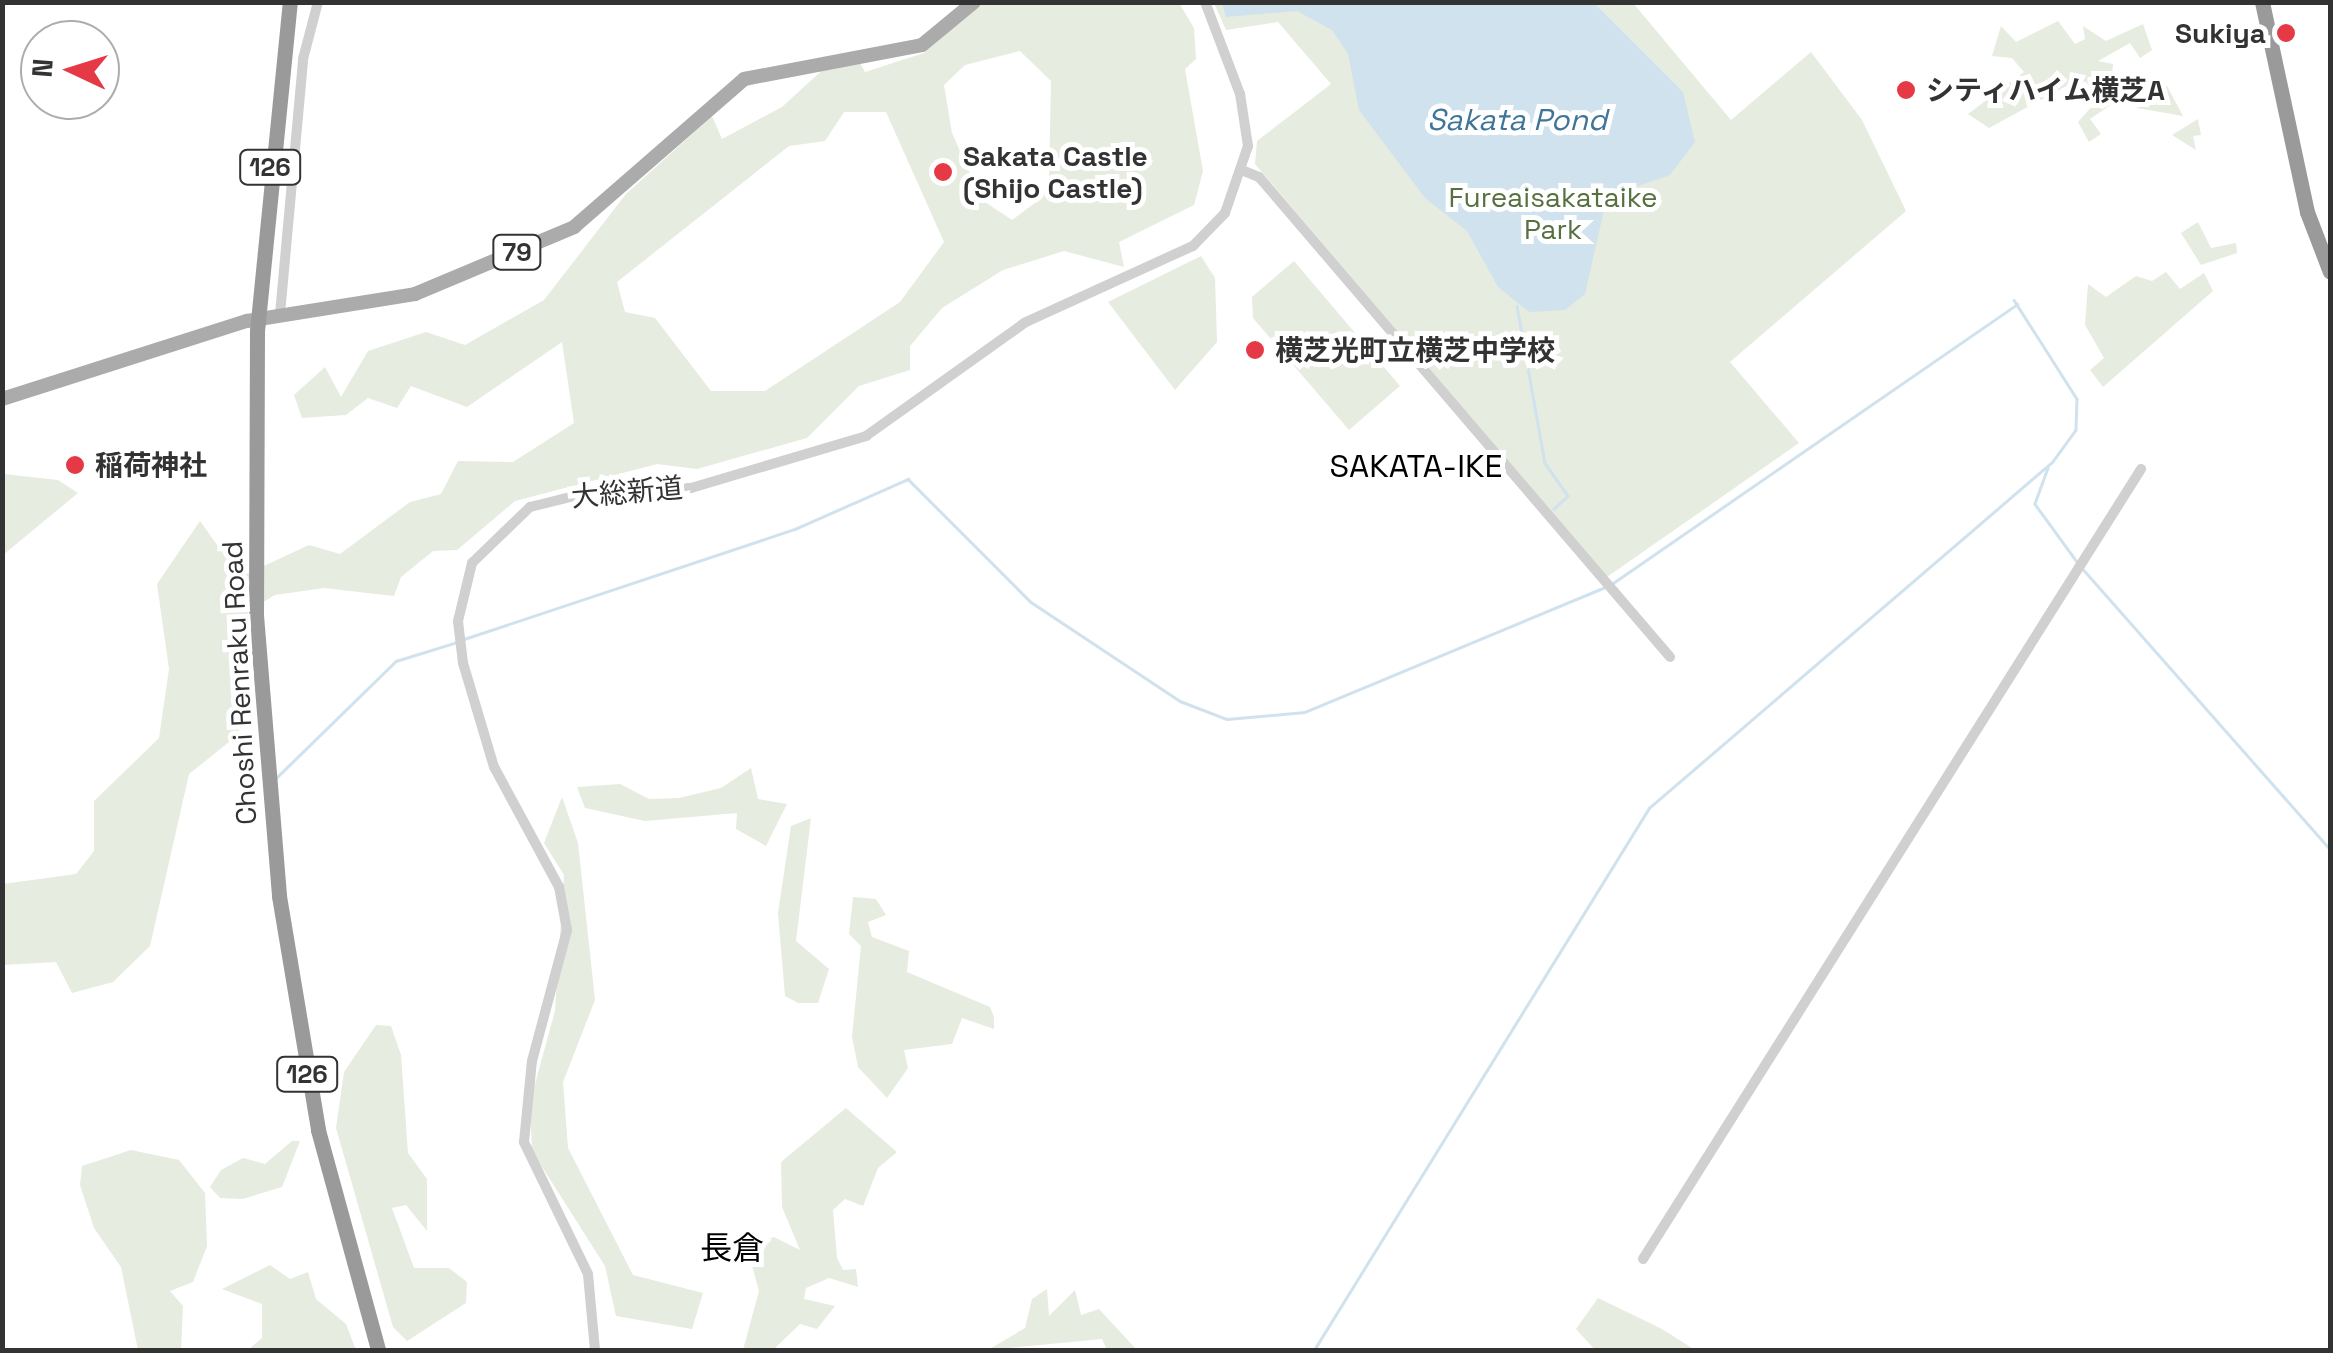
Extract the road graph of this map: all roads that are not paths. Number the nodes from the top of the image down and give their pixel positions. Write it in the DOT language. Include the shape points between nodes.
graph roads {
  1 [pos="290,2"];
  2 [pos="318,2"];
  3 [pos="974,2"];
  4 [pos="1205,2"];
  5 [pos="2262,2"];
  6 [pos="1244,171"];
  7 [pos="2330,272"];
  8 [pos="280,314"];
  9 [pos="2,398"];
  10 [pos="2141,469"];
  11 [pos="1670,658"];
  12 [pos="1643,1258"];
  13 [pos="378,1350"];
  14 [pos="595,1350"];
  1 -- 13 [label="highway, Choshi Renraku Road / 126, bridge" via="257,331 256,615 268,786 311,1095"];
  2 -- 8 [label="street" via="304,59"];
  3 -- 8 [label="main road, 79" via="922,46 833,55 744,79 555,236 416,294"];
  4 -- 6 [label="street, 大総新道" via="1245,112"];
  5 -- 7 [label="highway" via="2307,212"];
  6 -- 11 [label="street" via="1259,177"];
  6 -- 14 [label="street, 大総新道" via="1225,213 1193,246 1026,322 866,436 691,488 598,490 530,507 472,564 458,622 463,663 494,767 559,888 567,930 532,1061 524,1142 591,1284"];
  8 -- 9 [label="main road, 79"];
  10 -- 12 [label="street"];
}
